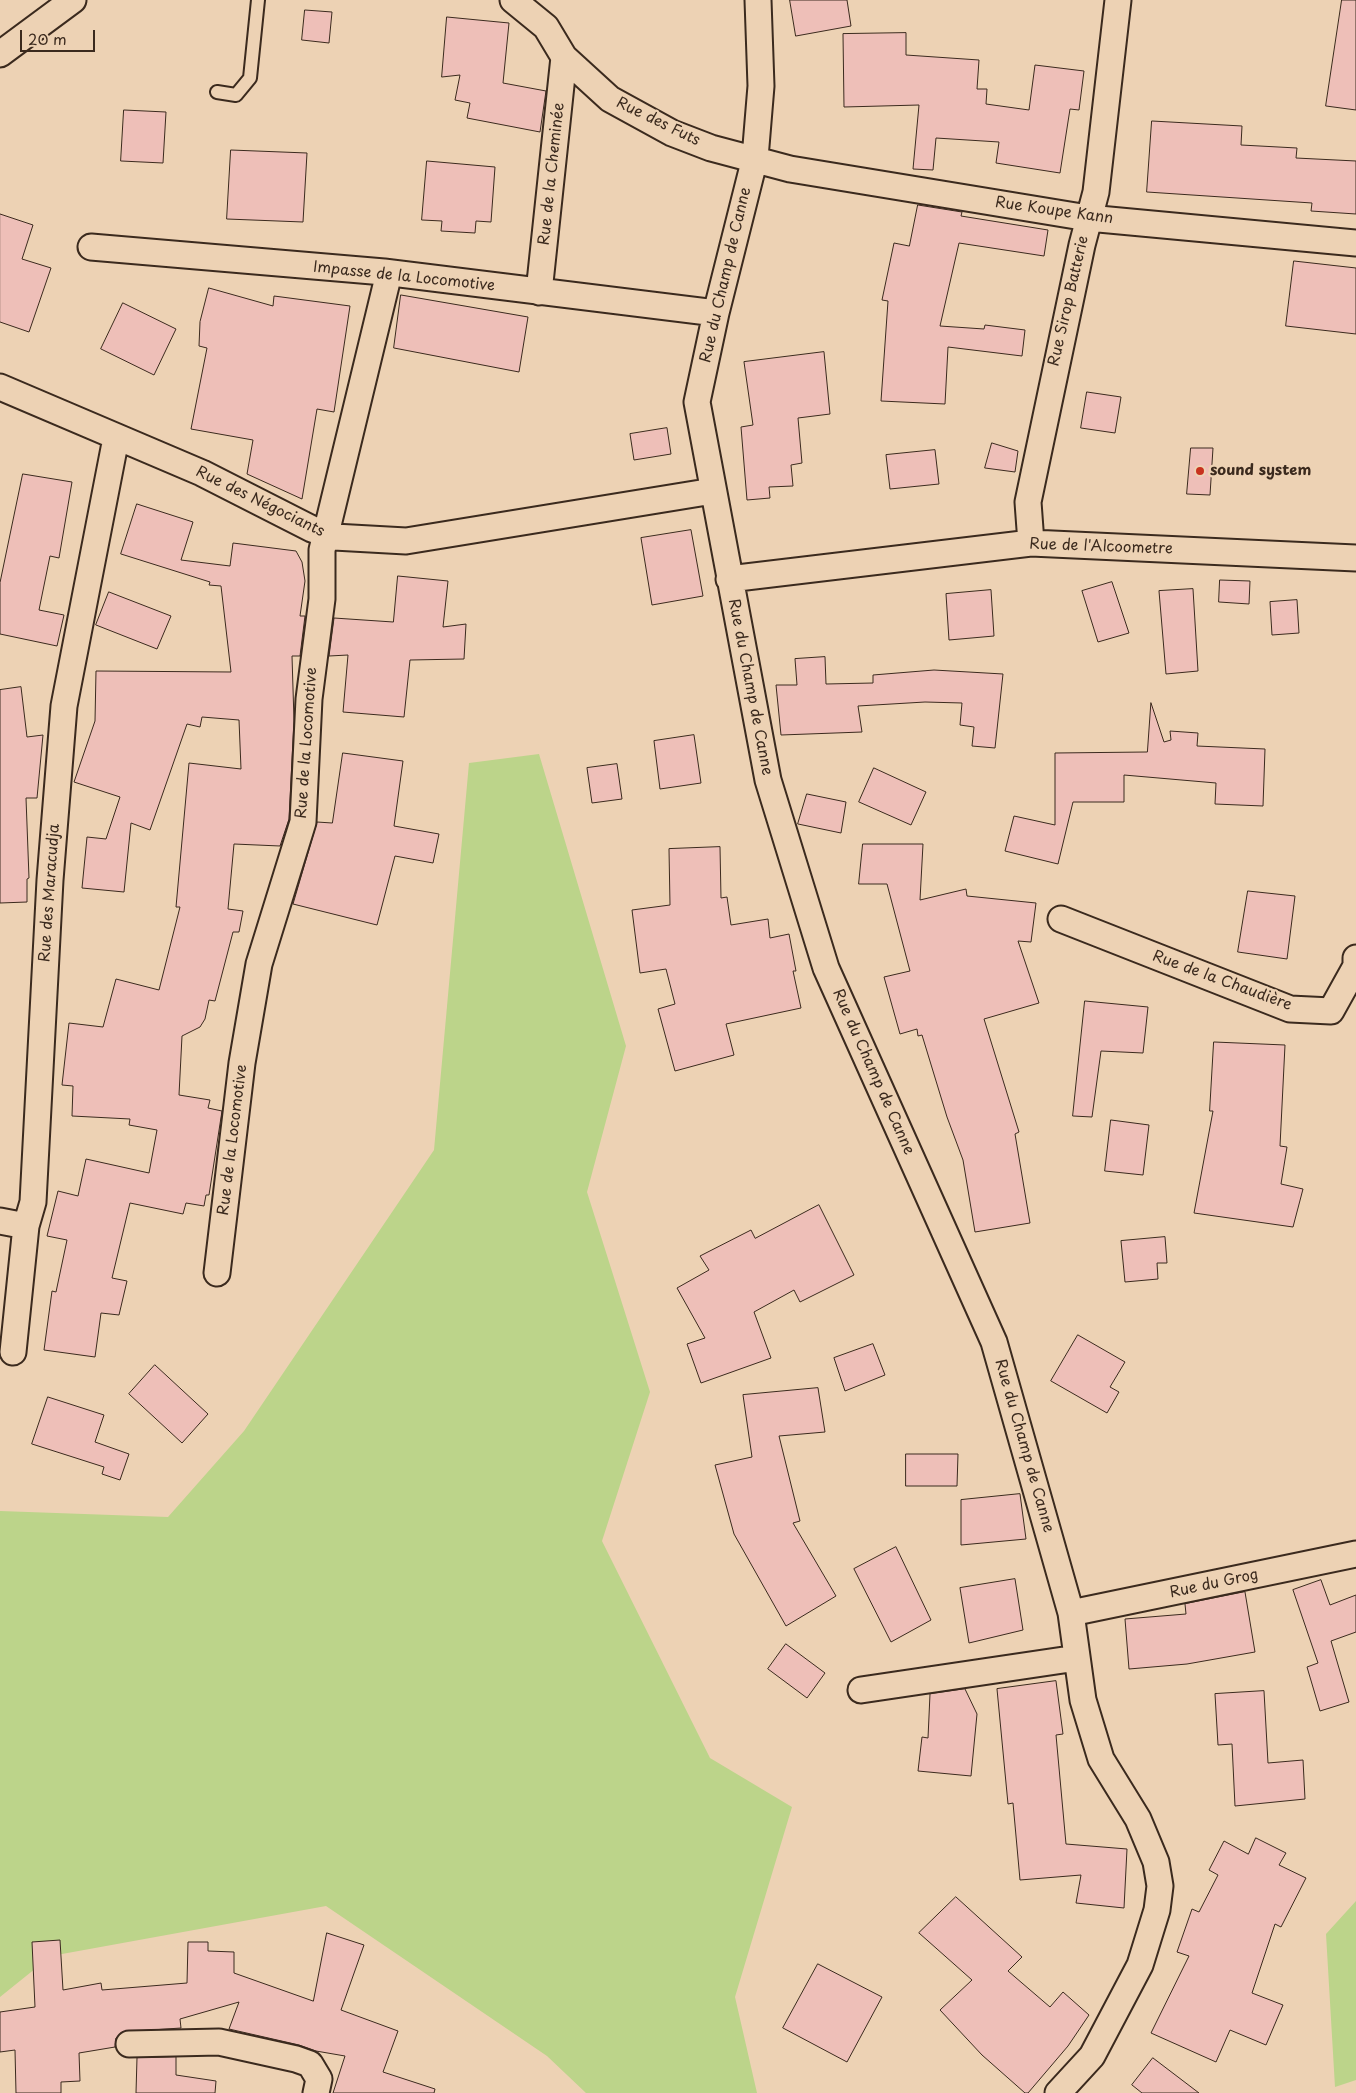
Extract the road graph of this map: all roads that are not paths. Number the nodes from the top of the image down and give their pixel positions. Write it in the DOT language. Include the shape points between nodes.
graph roads {
  1 [pos="73,0"];
  2 [pos="258,0"];
  3 [pos="513,0"];
  4 [pos="758,0"];
  5 [pos="1118,0"];
  6 [pos="0,54"];
  7 [pos="564,57"];
  8 [pos="217,92"];
  9 [pos="754,158"];
  10 [pos="1088,218"];
  11 [pos="1356,244"];
  12 [pos="91,247"];
  13 [pos="388,273"];
  14 [pos="539,292"];
  15 [pos="716,313"];
  16 [pos="0,387"];
  17 [pos="116,438"];
  18 [pos="713,491"];
  19 [pos="326,534"];
  20 [pos="1031,543"];
  21 [pos="1356,558"];
  22 [pos="729,579"];
  23 [pos="1061,919"];
  24 [pos="1356,958"];
  25 [pos="0,1221"];
  26 [pos="26,1226"];
  27 [pos="217,1273"];
  28 [pos="13,1352"];
  29 [pos="1356,1554"];
  30 [pos="1071,1613"];
  31 [pos="1077,1658"];
  32 [pos="861,1690"];
  33 [pos="129,2044"];
  34 [pos="316,2093"];
  35 [pos="1058,2093"];
  1 -- 6 [label="street"];
  2 -- 8 [label="lane" via="250,78 236,95"];
  3 -- 7 [label="street, Rue des Futs" via="546,26"];
  4 -- 9 [label="street, Rue du Champ de Canne" via="761,86"];
  5 -- 10 [label="street, Rue Sirop Batterie" via="1096,192"];
  7 -- 9 [label="street, Rue des Futs" via="610,99 672,133 711,148"];
  7 -- 14 [label="street, Rue de la Cheminée"];
  9 -- 10 [label="street, Rue Koupe Kann" via="790,169"];
  9 -- 15 [label="street, Rue du Champ de Canne"];
  10 -- 11 [label="street, Rue Koupe Kann"];
  10 -- 20 [label="street, Rue Sirop Batterie" via="1046,403 1028,502"];
  12 -- 13 [label="street, Impasse de la Locomotive"];
  13 -- 14 [label="street, Impasse de la Locomotive"];
  13 -- 19 [label="street, Rue de la Locomotive"];
  14 -- 15 [label="street, Impasse de la Locomotive"];
  15 -- 18 [label="street, Rue du Champ de Canne" via="697,402"];
  16 -- 17 [label="street, Rue des Négociants"];
  17 -- 19 [label="street, Rue des Négociants" via="202,473"];
  17 -- 26 [label="street, Rue des Maracudja" via="64,706 50,880 33,1202"];
  18 -- 19 [label="street, Rue des Négociants" via="406,541"];
  18 -- 22 [label="street, Rue du Champ de Canne"];
  19 -- 27 [label="street, Rue de la Locomotive" via="322,550 322,599 309,699 303,822 259,964 242,1063"];
  20 -- 21 [label="street, Rue de l'Alcoometre"];
  20 -- 22 [label="street, Rue de l'Alcoometre"];
  22 -- 30 [label="street, Rue du Champ de Canne" via="768,780 826,968 994,1342"];
  23 -- 24 [label="street, Rue de la Chaudière" via="1290,1009 1331,1012 1356,966"];
  25 -- 26 [label="street"];
  26 -- 28 [label="street, Rue des Maracudja"];
  29 -- 30 [label="street, Rue du Grog"];
  30 -- 31 [label="street, Rue du Champ de Canne"];
  31 -- 32 [label="street"];
  31 -- 35 [label="street, Rue du Champ de Canne" via="1083,1700 1101,1759 1138,1819 1156,1862 1160,1886 1157,1910 1140,1965 1092,2056"];
  33 -- 34 [label="street" via="219,2042 296,2059 310,2064 319,2078"];
}
